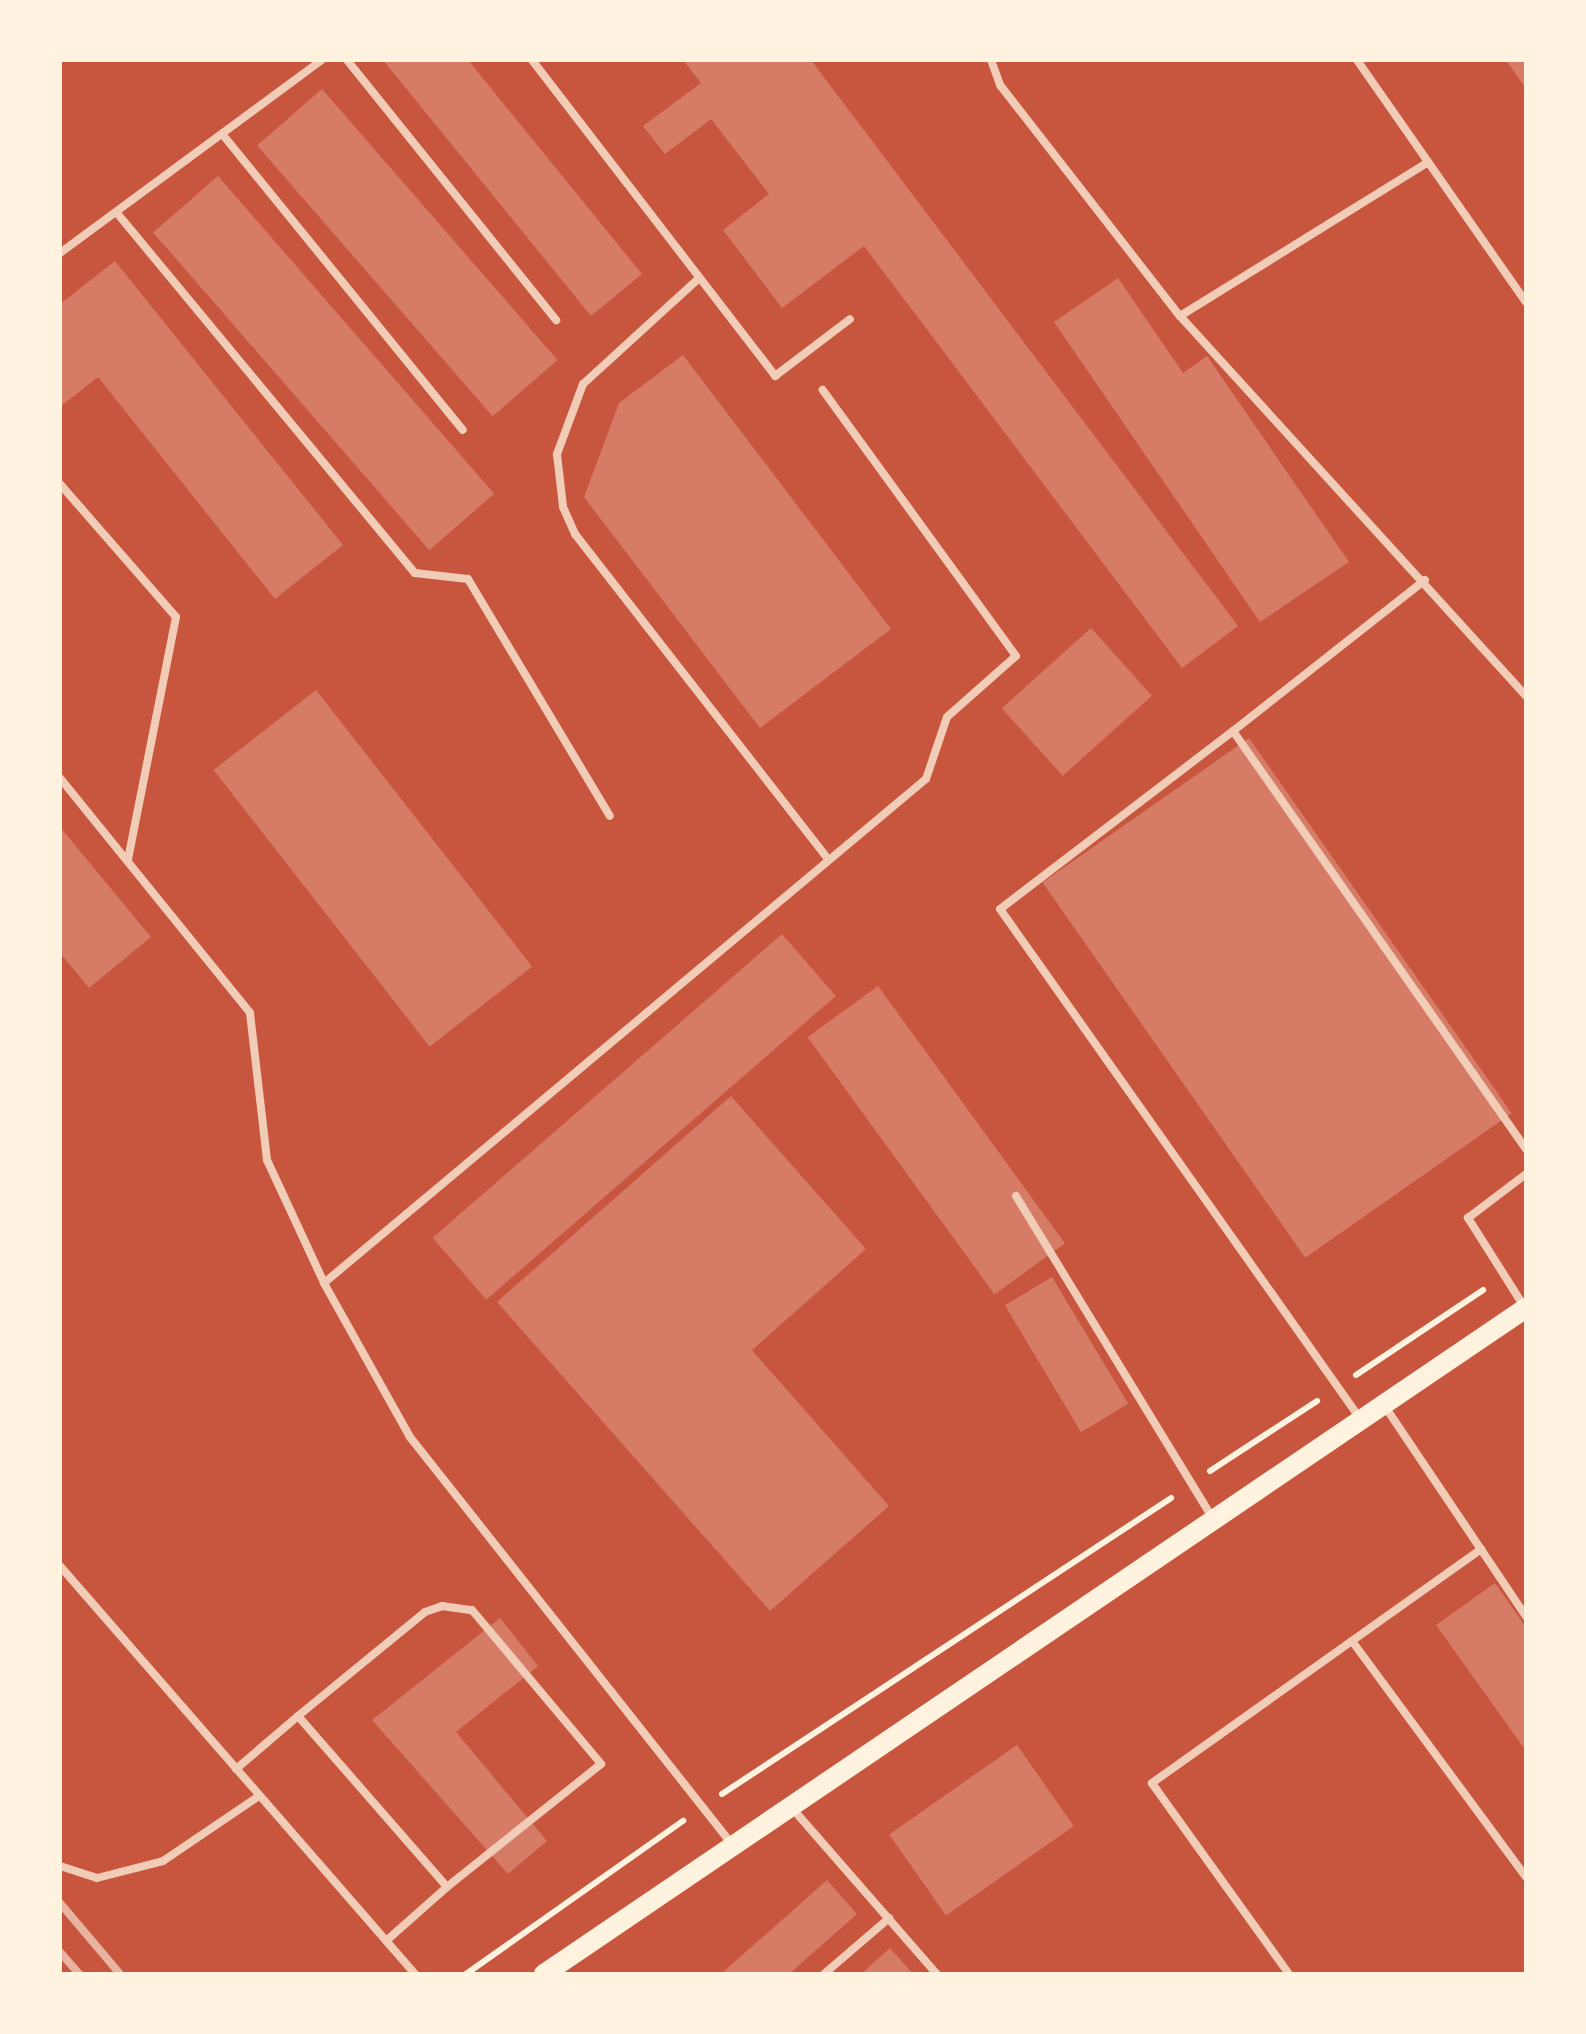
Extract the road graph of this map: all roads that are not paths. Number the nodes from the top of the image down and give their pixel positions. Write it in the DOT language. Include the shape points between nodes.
graph roads {
  1 [pos="322,60"];
  2 [pos="347,60"];
  3 [pos="532,60"];
  4 [pos="991,60"];
  5 [pos="1357,60"];
  6 [pos="223,135"];
  7 [pos="1428,162"];
  8 [pos="117,214"];
  9 [pos="60,253"];
  10 [pos="697,280"];
  11 [pos="1526,302"];
  12 [pos="1180,316"];
  13 [pos="850,318"];
  14 [pos="556,320"];
  15 [pos="823,390"];
  16 [pos="463,430"];
  17 [pos="60,484"];
  18 [pos="1424,580"];
  19 [pos="1526,696"];
  20 [pos="1233,731"];
  21 [pos="60,778"];
  22 [pos="610,816"];
  23 [pos="128,860"];
  24 [pos="829,860"];
  25 [pos="1526,1150"];
  26 [pos="1526,1174"];
  27 [pos="1016,1196"];
  28 [pos="324,1283"];
  29 [pos="1526,1308"];
  30 [pos="1384,1405"];
  31 [pos="1361,1420"];
  32 [pos="1214,1520"];
  33 [pos="1481,1549"];
  34 [pos="60,1566"];
  35 [pos="1526,1616"];
  36 [pos="1352,1641"];
  37 [pos="298,1716"];
  38 [pos="236,1770"];
  39 [pos="259,1796"];
  40 [pos="792,1808"];
  41 [pos="732,1846"];
  42 [pos="60,1866"];
  43 [pos="1526,1877"];
  44 [pos="448,1887"];
  45 [pos="888,1918"];
  46 [pos="386,1940"];
  47 [pos="415,1974"];
  48 [pos="544,1974"];
  49 [pos="824,1974"];
  50 [pos="937,1974"];
  51 [pos="1289,1974"];
  1 -- 6 [label="lane"];
  2 -- 14 [label="lane"];
  3 -- 10 [label="lane"];
  4 -- 12 [label="lane" via="1000,85"];
  5 -- 7 [label="lane"];
  6 -- 8 [label="lane"];
  6 -- 16 [label="lane"];
  7 -- 11 [label="lane"];
  7 -- 12 [label="lane"];
  8 -- 9 [label="lane"];
  8 -- 22 [label="lane" via="416,573 468,579"];
  10 -- 13 [label="lane" via="775,376"];
  10 -- 24 [label="lane" via="583,384 557,454 563,507 575,534"];
  12 -- 18 [label="lane"];
  15 -- 24 [label="lane" via="1016,656 947,717 926,779"];
  17 -- 23 [label="lane" via="176,616"];
  18 -- 19 [label="lane"];
  18 -- 20 [label="lane"];
  20 -- 25 [label="lane"];
  20 -- 31 [label="lane" via="1000,909"];
  21 -- 23 [label="lane"];
  23 -- 28 [label="lane" via="250,1013 268,1160"];
  24 -- 28 [label="lane"];
  26 -- 29 [label="lane" via="1468,1218"];
  27 -- 32 [label="lane"];
  28 -- 41 [label="lane" via="410,1437"];
  29 -- 30 [label="main road"];
  30 -- 31 [label="main road"];
  30 -- 33 [label="lane"];
  31 -- 32 [label="main road"];
  32 -- 40 [label="main road"];
  33 -- 35 [label="lane"];
  33 -- 36 [label="lane"];
  34 -- 38 [label="lane"];
  36 -- 43 [label="lane"];
  36 -- 51 [label="lane" via="1152,1783"];
  37 -- 38 [label="lane"];
  37 -- 44 [label="lane"];
  37 -- 44 [label="lane" via="425,1612 442,1606 472,1610 601,1764"];
  38 -- 39 [label="lane"];
  39 -- 42 [label="lane" via="163,1861 96,1878"];
  39 -- 46 [label="lane"];
  40 -- 41 [label="main road"];
  40 -- 45 [label="lane"];
  41 -- 48 [label="main road"];
  44 -- 46 [label="lane"];
  45 -- 49 [label="lane"];
  45 -- 50 [label="lane"];
  46 -- 47 [label="lane"];
}
